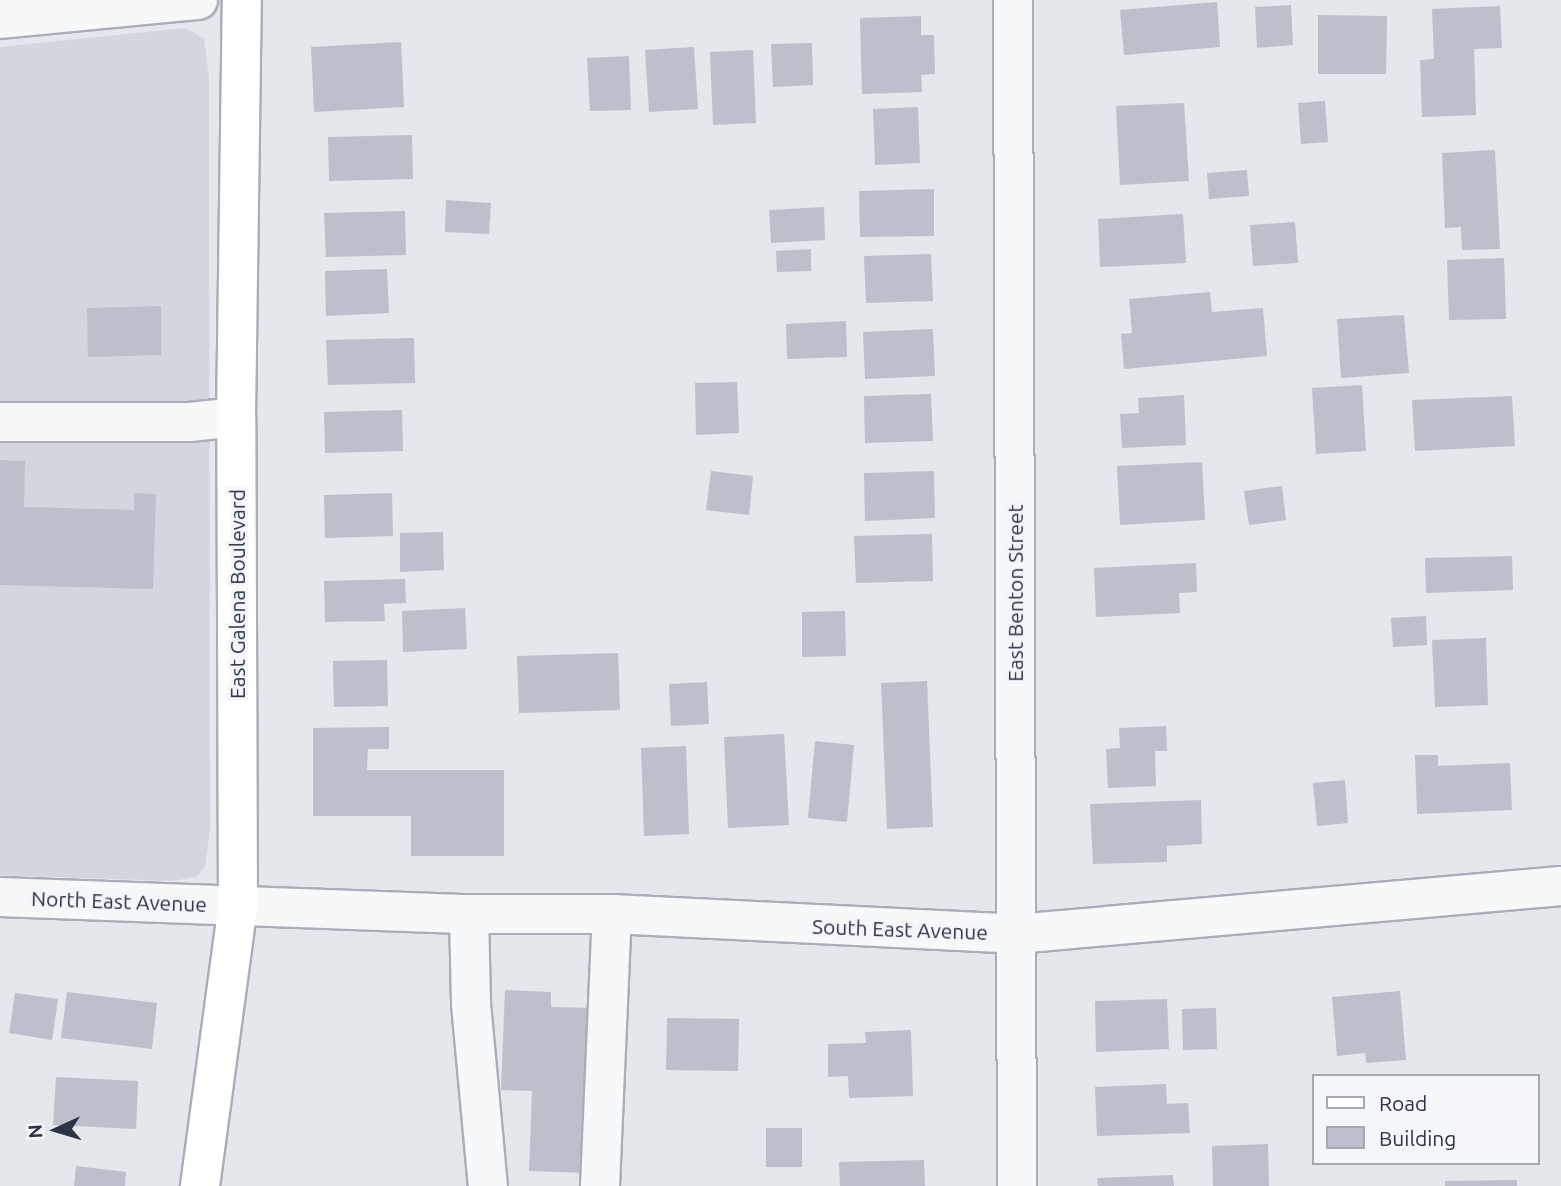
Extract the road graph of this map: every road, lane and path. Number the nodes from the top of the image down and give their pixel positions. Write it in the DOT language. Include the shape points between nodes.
graph roads {
  1 [pos="198,0"];
  2 [pos="242,0"];
  3 [pos="1013,0"];
  4 [pos="0,19"];
  5 [pos="236,417"];
  6 [pos="0,422"];
  7 [pos="1561,886"];
  8 [pos="0,897"];
  9 [pos="238,905"];
  10 [pos="469,914"];
  11 [pos="612,914"];
  12 [pos="1016,933"];
  13 [pos="200,1186"];
  14 [pos="488,1186"];
  15 [pos="600,1186"];
  16 [pos="1017,1186"];
  1 -- 4 [label="street"];
  2 -- 5 [label="main road, East Galena Boulevard"];
  3 -- 12 [label="street, East Benton Street"];
  5 -- 6 [label="street" via="190,422"];
  5 -- 9 [label="main road, East Galena Boulevard"];
  7 -- 12 [label="street, South East Avenue"];
  8 -- 9 [label="street, North East Avenue"];
  9 -- 10 [label="street, South East Avenue"];
  9 -- 13 [label="main road, East Galena Boulevard"];
  10 -- 11 [label="street, South East Avenue"];
  10 -- 14 [label="street" via="471,1004"];
  11 -- 12 [label="street, South East Avenue"];
  11 -- 15 [label="street"];
  12 -- 16 [label="street, East Benton Street"];
}
